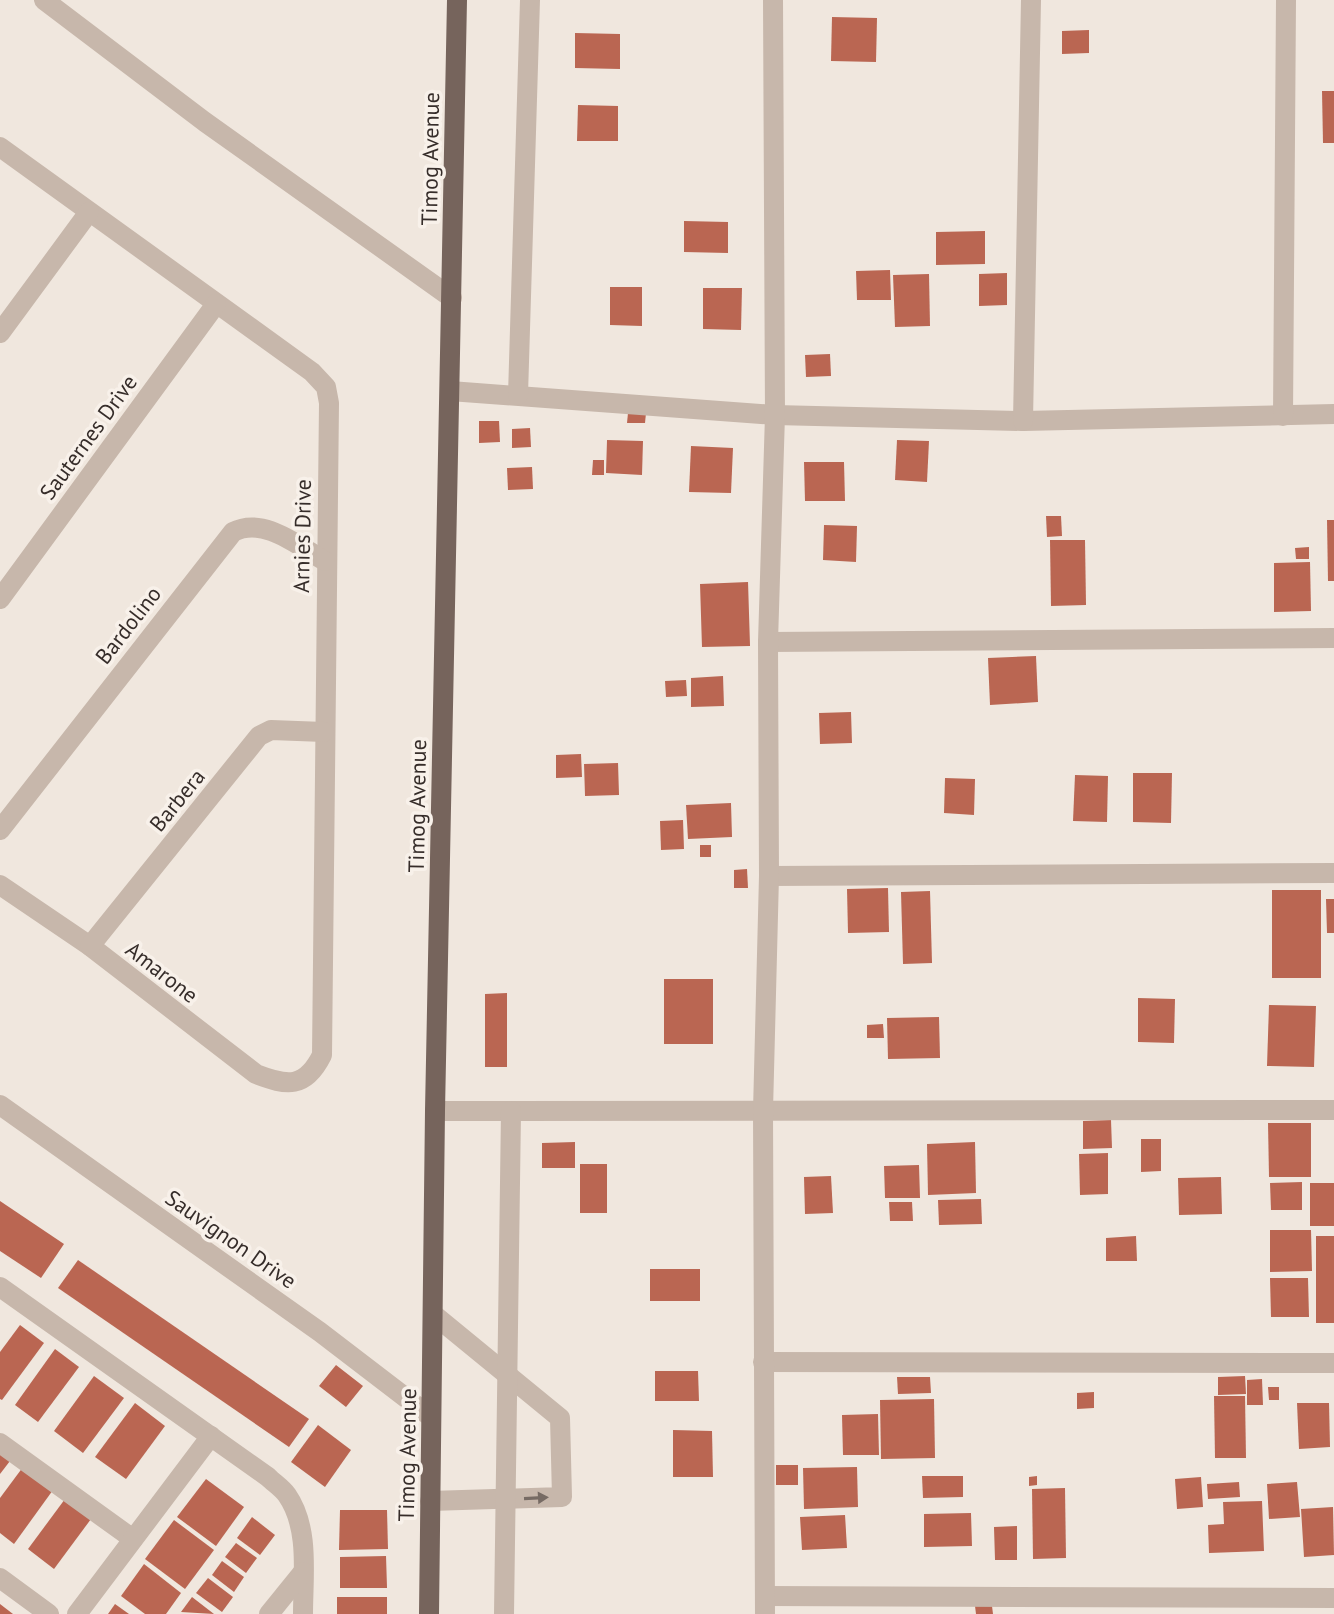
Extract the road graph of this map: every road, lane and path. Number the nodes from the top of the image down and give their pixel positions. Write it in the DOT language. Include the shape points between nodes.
graph roads {
  1 [pos="44,0"];
  2 [pos="457,0"];
  3 [pos="530,0"];
  4 [pos="773,0"];
  5 [pos="1031,0"];
  6 [pos="1286,0"];
  7 [pos="0,147"];
  8 [pos="89,212"];
  9 [pos="452,298"];
  10 [pos="216,304"];
  11 [pos="0,333"];
  12 [pos="450,391"];
  13 [pos="518,395"];
  14 [pos="1334,414"];
  15 [pos="775,415"];
  16 [pos="1283,416"];
  17 [pos="1023,421"];
  18 [pos="325,561"];
  19 [pos="0,599"];
  20 [pos="1334,638"];
  21 [pos="768,642"];
  22 [pos="324,732"];
  23 [pos="0,830"];
  24 [pos="1334,873"];
  25 [pos="769,876"];
  26 [pos="0,885"];
  27 [pos="90,946"];
  28 [pos="299,1081"];
  29 [pos="0,1105"];
  30 [pos="1334,1110"];
  31 [pos="435,1111"];
  32 [pos="511,1111"];
  33 [pos="763,1111"];
  34 [pos="0,1287"];
  35 [pos="433,1314"];
  36 [pos="763,1362"];
  37 [pos="1334,1363"];
  38 [pos="507,1372"];
  39 [pos="431,1417"];
  40 [pos="211,1436"];
  41 [pos="0,1443"];
  42 [pos="505,1500"];
  43 [pos="430,1501"];
  44 [pos="133,1539"];
  45 [pos="303,1572"];
  46 [pos="0,1578"];
  47 [pos="1334,1598"];
  48 [pos="765,1605"];
  49 [pos="49,1614"];
  50 [pos="77,1614"];
  51 [pos="269,1614"];
  52 [pos="303,1614"];
  53 [pos="429,1614"];
  54 [pos="504,1614"];
  1 -- 9 [label="street"];
  2 -- 9 [label="main road, Timog Avenue"];
  3 -- 13 [label="street"];
  4 -- 15 [label="street"];
  5 -- 17 [label="street"];
  6 -- 16 [label="street"];
  7 -- 8 [label="street, Arnies Drive"];
  8 -- 10 [label="street, Arnies Drive"];
  8 -- 11 [label="street"];
  9 -- 12 [label="main road, Timog Avenue"];
  10 -- 18 [label="street, Arnies Drive" via="326,387"];
  10 -- 19 [label="street, Sauternes Drive"];
  12 -- 13 [label="street"];
  12 -- 31 [label="main road, Timog Avenue"];
  13 -- 15 [label="street"];
  14 -- 16 [label="street"];
  15 -- 17 [label="street"];
  15 -- 21 [label="street"];
  16 -- 17 [label="street"];
  18 -- 22 [label="street, Arnies Drive"];
  18 -- 23 [label="street, Bardolino" via="268,529 254,525 233,532"];
  20 -- 21 [label="street"];
  21 -- 25 [label="street"];
  22 -- 27 [label="street, Barbera" via="271,730 259,736"];
  22 -- 28 [label="street, Arnies Drive" via="322,1055"];
  24 -- 25 [label="street"];
  25 -- 33 [label="street"];
  26 -- 27 [label="street, Amarone"];
  27 -- 28 [label="street, Amarone" via="256,1074 281,1083"];
  29 -- 39 [label="street, Sauvignon Drive"];
  30 -- 33 [label="street"];
  31 -- 32 [label="street"];
  31 -- 35 [label="main road, Timog Avenue"];
  32 -- 33 [label="street"];
  32 -- 38 [label="street"];
  33 -- 36 [label="street"];
  34 -- 40 [label="street"];
  35 -- 38 [label="street"];
  35 -- 39 [label="main road, Timog Avenue"];
  36 -- 37 [label="street"];
  36 -- 48 [label="street"];
  38 -- 42 [label="street"];
  42 -- 38 [label="street, one-way" via="562,1497 560,1418"];
  39 -- 43 [label="main road, Timog Avenue"];
  40 -- 44 [label="street"];
  40 -- 45 [label="street" via="286,1494 302,1536"];
  41 -- 44 [label="street"];
  42 -- 43 [label="street"];
  42 -- 54 [label="street"];
  43 -- 53 [label="main road, Timog Avenue"];
  44 -- 50 [label="street"];
  45 -- 51 [label="street"];
  45 -- 52 [label="street"];
  46 -- 49 [label="street"];
  47 -- 48 [label="street"];
}
